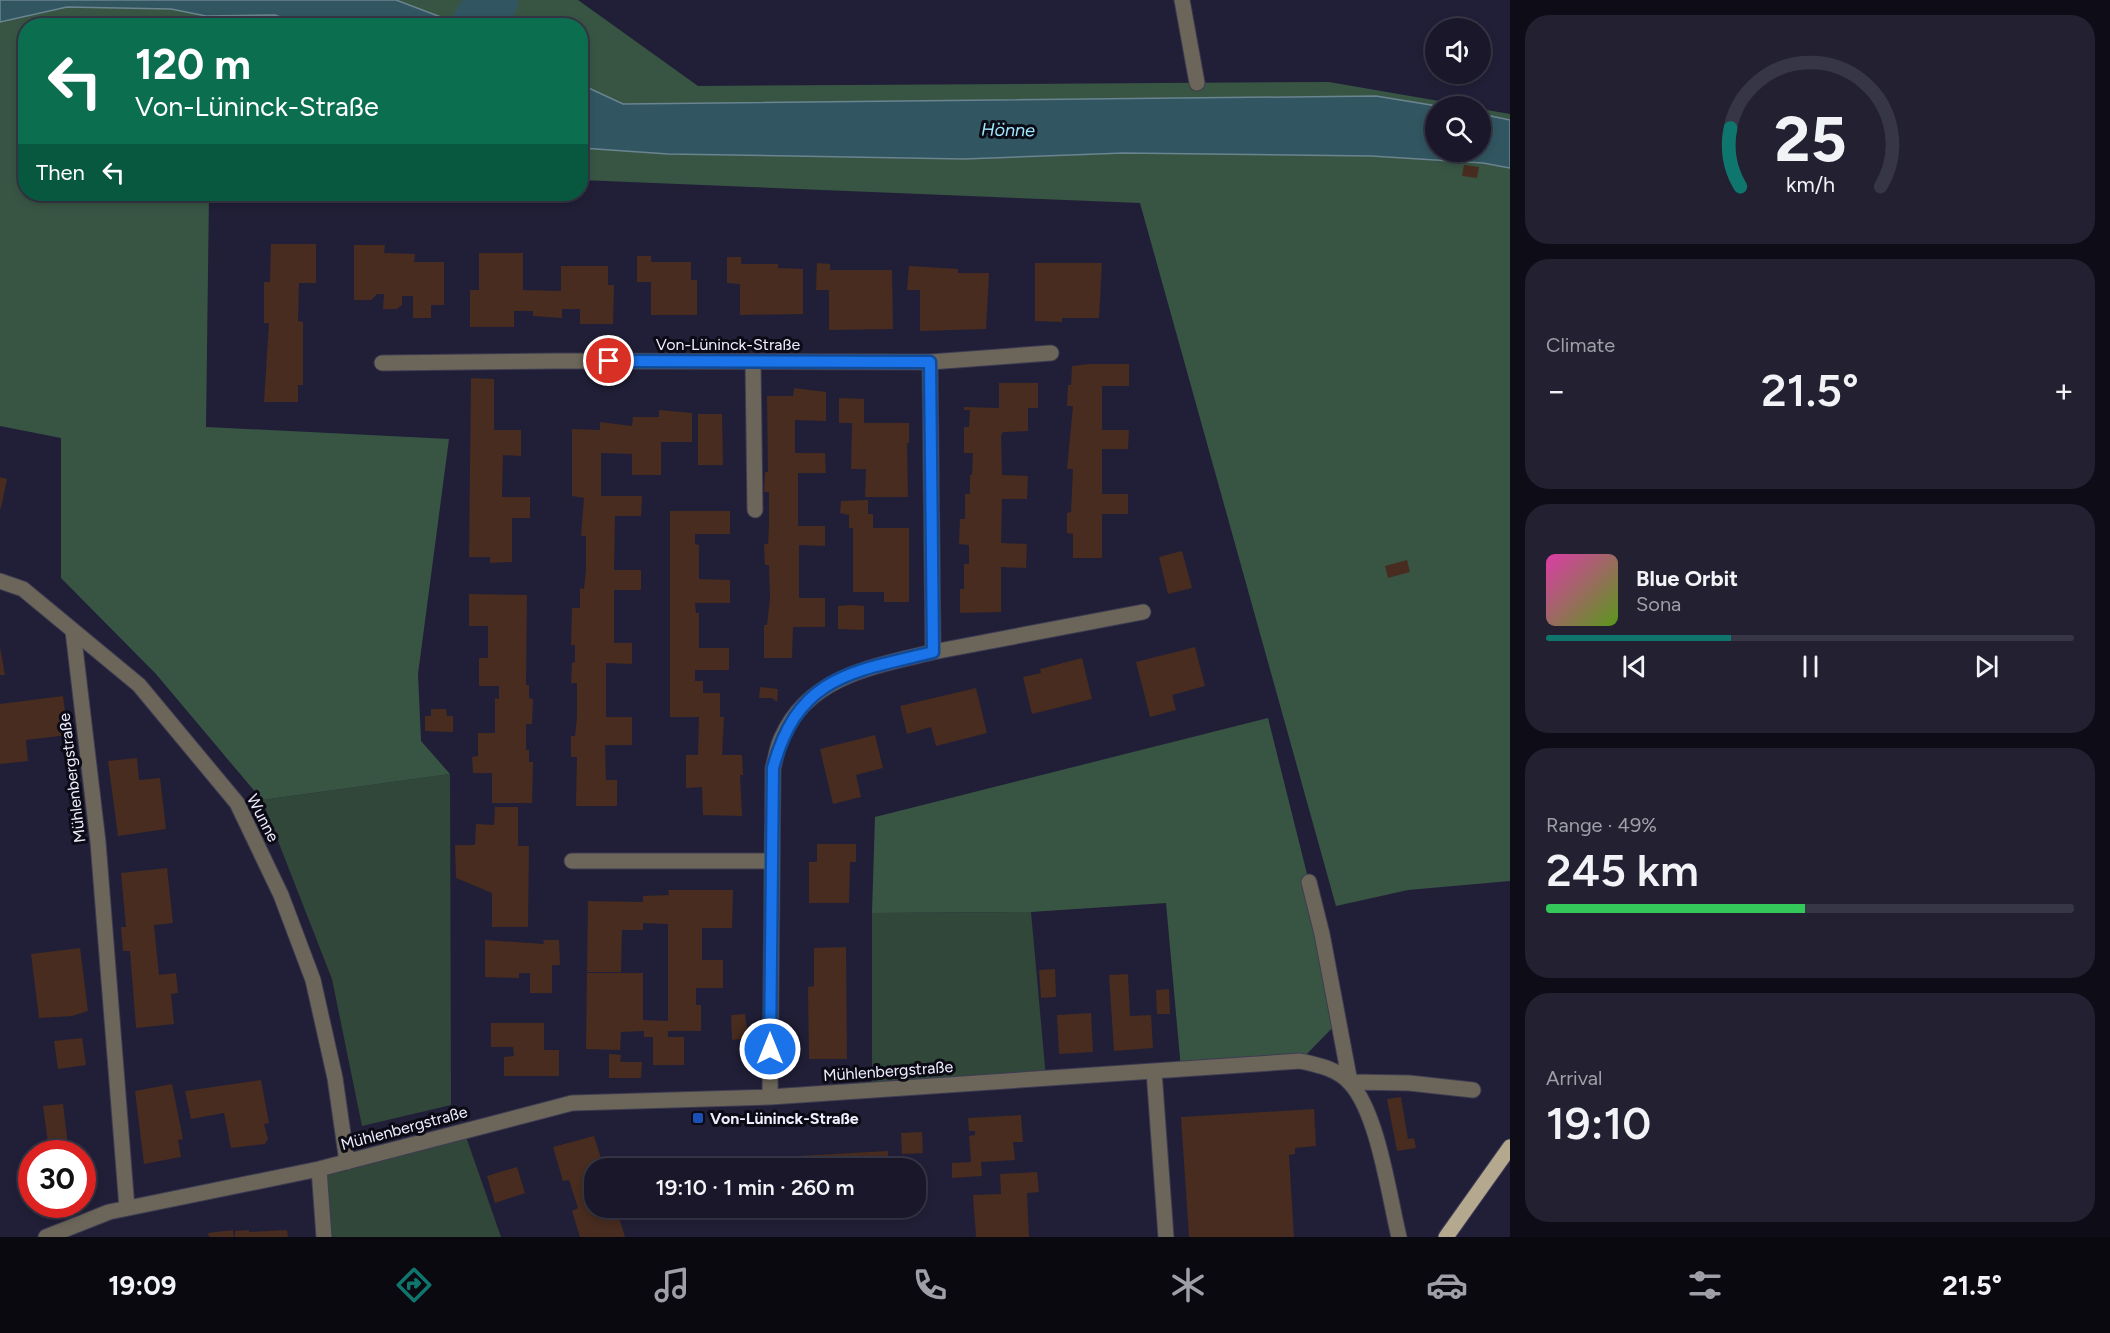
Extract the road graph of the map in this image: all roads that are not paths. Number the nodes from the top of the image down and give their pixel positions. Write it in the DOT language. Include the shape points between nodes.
graph roads {
  1 [pos="1182,0"];
  2 [pos="1197,83"];
  3 [pos="1051,353"];
  4 [pos="753,362"];
  5 [pos="930,362"];
  6 [pos="382,363"];
  7 [pos="755,510"];
  8 [pos="0,581"];
  9 [pos="1143,612"];
  10 [pos="73,631"];
  11 [pos="933,652"];
  12 [pos="572,861"];
  13 [pos="771,861"];
  14 [pos="1310,882"];
  15 [pos="1154,1071"];
  16 [pos="1350,1082"];
  17 [pos="1473,1090"];
  18 [pos="770,1097"];
  19 [pos="1510,1147"];
  20 [pos="347,1162"];
  21 [pos="319,1169"];
  22 [pos="127,1208"];
  23 [pos="46,1237"];
  24 [pos="324,1237"];
  25 [pos="1166,1237"];
  26 [pos="1399,1237"];
  27 [pos="1446,1237"];
  1 -- 2 [label="street"];
  3 -- 5 [label="street, Von-Lüninck-Straße"];
  4 -- 5 [label="street, Von-Lüninck-Straße"];
  4 -- 6 [label="street, Von-Lüninck-Straße"];
  4 -- 7 [label="street"];
  5 -- 11 [label="street"];
  8 -- 10 [label="street, Wunne" via="23,589"];
  9 -- 11 [label="street"];
  10 -- 20 [label="street, Wunne" via="139,685 237,803 281,895 313,980 335,1078"];
  10 -- 22 [label="street, Mühlenbergstraße" via="98,842"];
  11 -- 13 [label="street" via="851,673 821,689 796,712 781,737 773,768"];
  12 -- 13 [label="street"];
  13 -- 18 [label="street"];
  14 -- 16 [label="street"];
  15 -- 16 [label="street, Mühlenbergstraße" via="1300,1061 1328,1068"];
  15 -- 18 [label="street, Mühlenbergstraße"];
  15 -- 25 [label="street"];
  16 -- 17 [label="street"];
  16 -- 26 [label="street, Mühlenbergstraße" via="1363,1102 1374,1134"];
  18 -- 20 [label="street, Mühlenbergstraße" via="572,1104"];
  19 -- 27 [label="main road"];
  20 -- 21 [label="street, Mühlenbergstraße"];
  21 -- 22 [label="street, Mühlenbergstraße"];
  21 -- 24 [label="street"];
  22 -- 23 [label="street, Mühlenbergstraße"];
}
